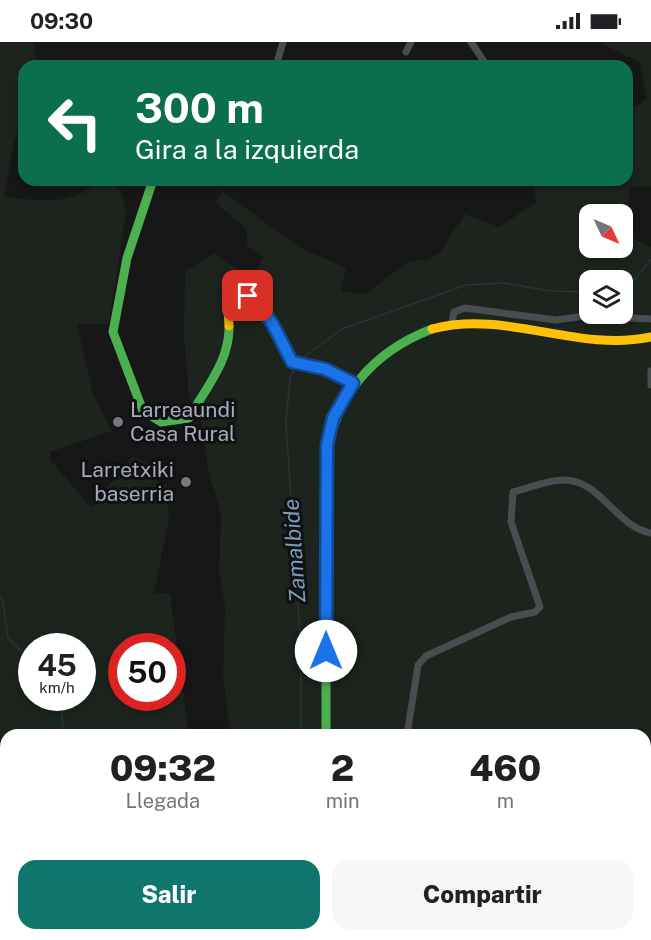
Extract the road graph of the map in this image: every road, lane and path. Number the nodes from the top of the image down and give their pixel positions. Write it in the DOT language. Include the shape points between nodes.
graph roads {
  1 [pos="283,42"];
  2 [pos="411,42"];
  3 [pos="471,42"];
  4 [pos="406,52"];
  5 [pos="278,60"];
  6 [pos="483,60"];
  7 [pos="151,186"];
  8 [pos="651,319"];
  9 [pos="452,322"];
  10 [pos="651,337"];
  11 [pos="651,371"];
  12 [pos="353,383"];
  13 [pos="651,385"];
  14 [pos="651,533"];
  15 [pos="326,729"];
  16 [pos="408,729"];
  1 -- 5 [label="street"];
  2 -- 4 [label="street"];
  3 -- 6 [label="street"];
  7 -- 12 [label="main road" via="127,258 113,332 143,411 161,422 189,418 226,348 227,293 237,290 262,309 292,362 325,369"];
  8 -- 9 [label="street" via="585,316 556,320 465,308 454,312"];
  9 -- 10 [label="main road" via="488,322 611,341"];
  9 -- 12 [label="main road" via="395,347"];
  11 -- 13 [label="street"];
  12 -- 15 [label="main road" via="333,418 326,459"];
  14 -- 16 [label="street" via="630,525 589,489 573,481 513,492 511,522 540,607 536,612 504,620 426,656 418,665"];
}
